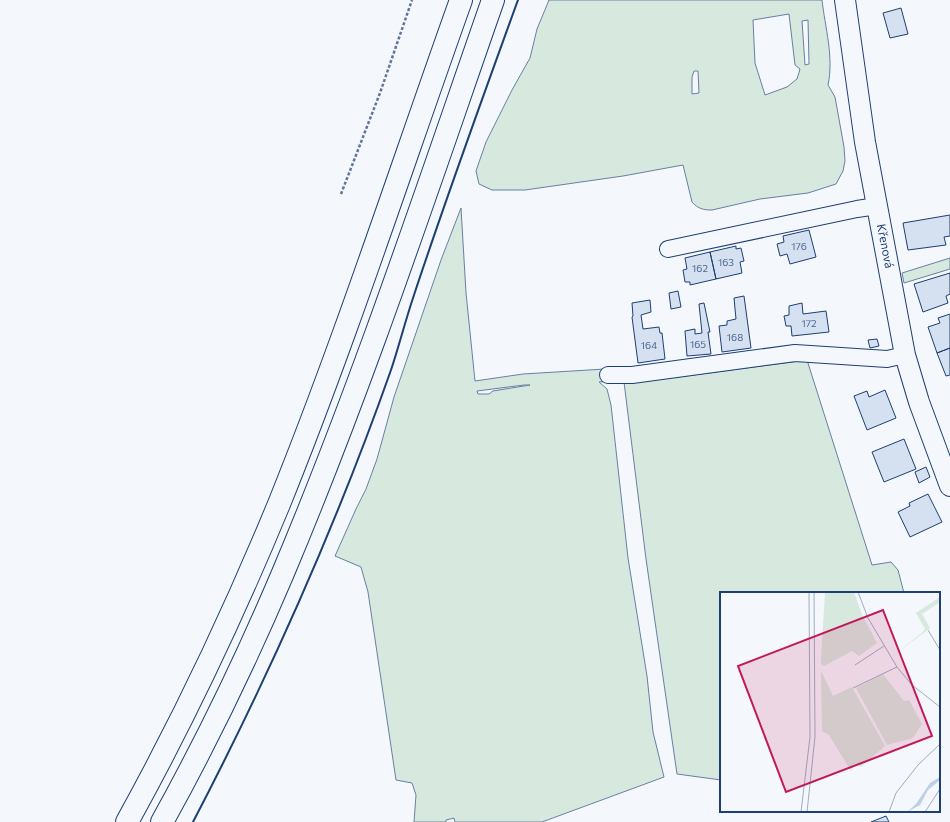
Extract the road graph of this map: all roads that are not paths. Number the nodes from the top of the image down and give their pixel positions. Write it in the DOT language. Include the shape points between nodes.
graph roads {
  1 [pos="461,0"];
  2 [pos="493,0"];
  3 [pos="845,0"];
  4 [pos="877,206"];
  5 [pos="668,249"];
  6 [pos="905,355"];
  7 [pos="608,375"];
  8 [pos="950,486"];
  9 [pos="127,822"];
  10 [pos="162,822"];
  1 -- 9 [label="highway" via="353,307 279,503 199,684"];
  2 -- 10 [label="highway" via="387,303 308,515 227,697"];
  3 -- 4 [label="street, Křenová" via="865,142"];
  4 -- 5 [label="street"];
  4 -- 6 [label="street, Křenová"];
  6 -- 7 [label="street" via="888,359 796,353 632,375"];
  6 -- 8 [label="street, Křenová"];
}
